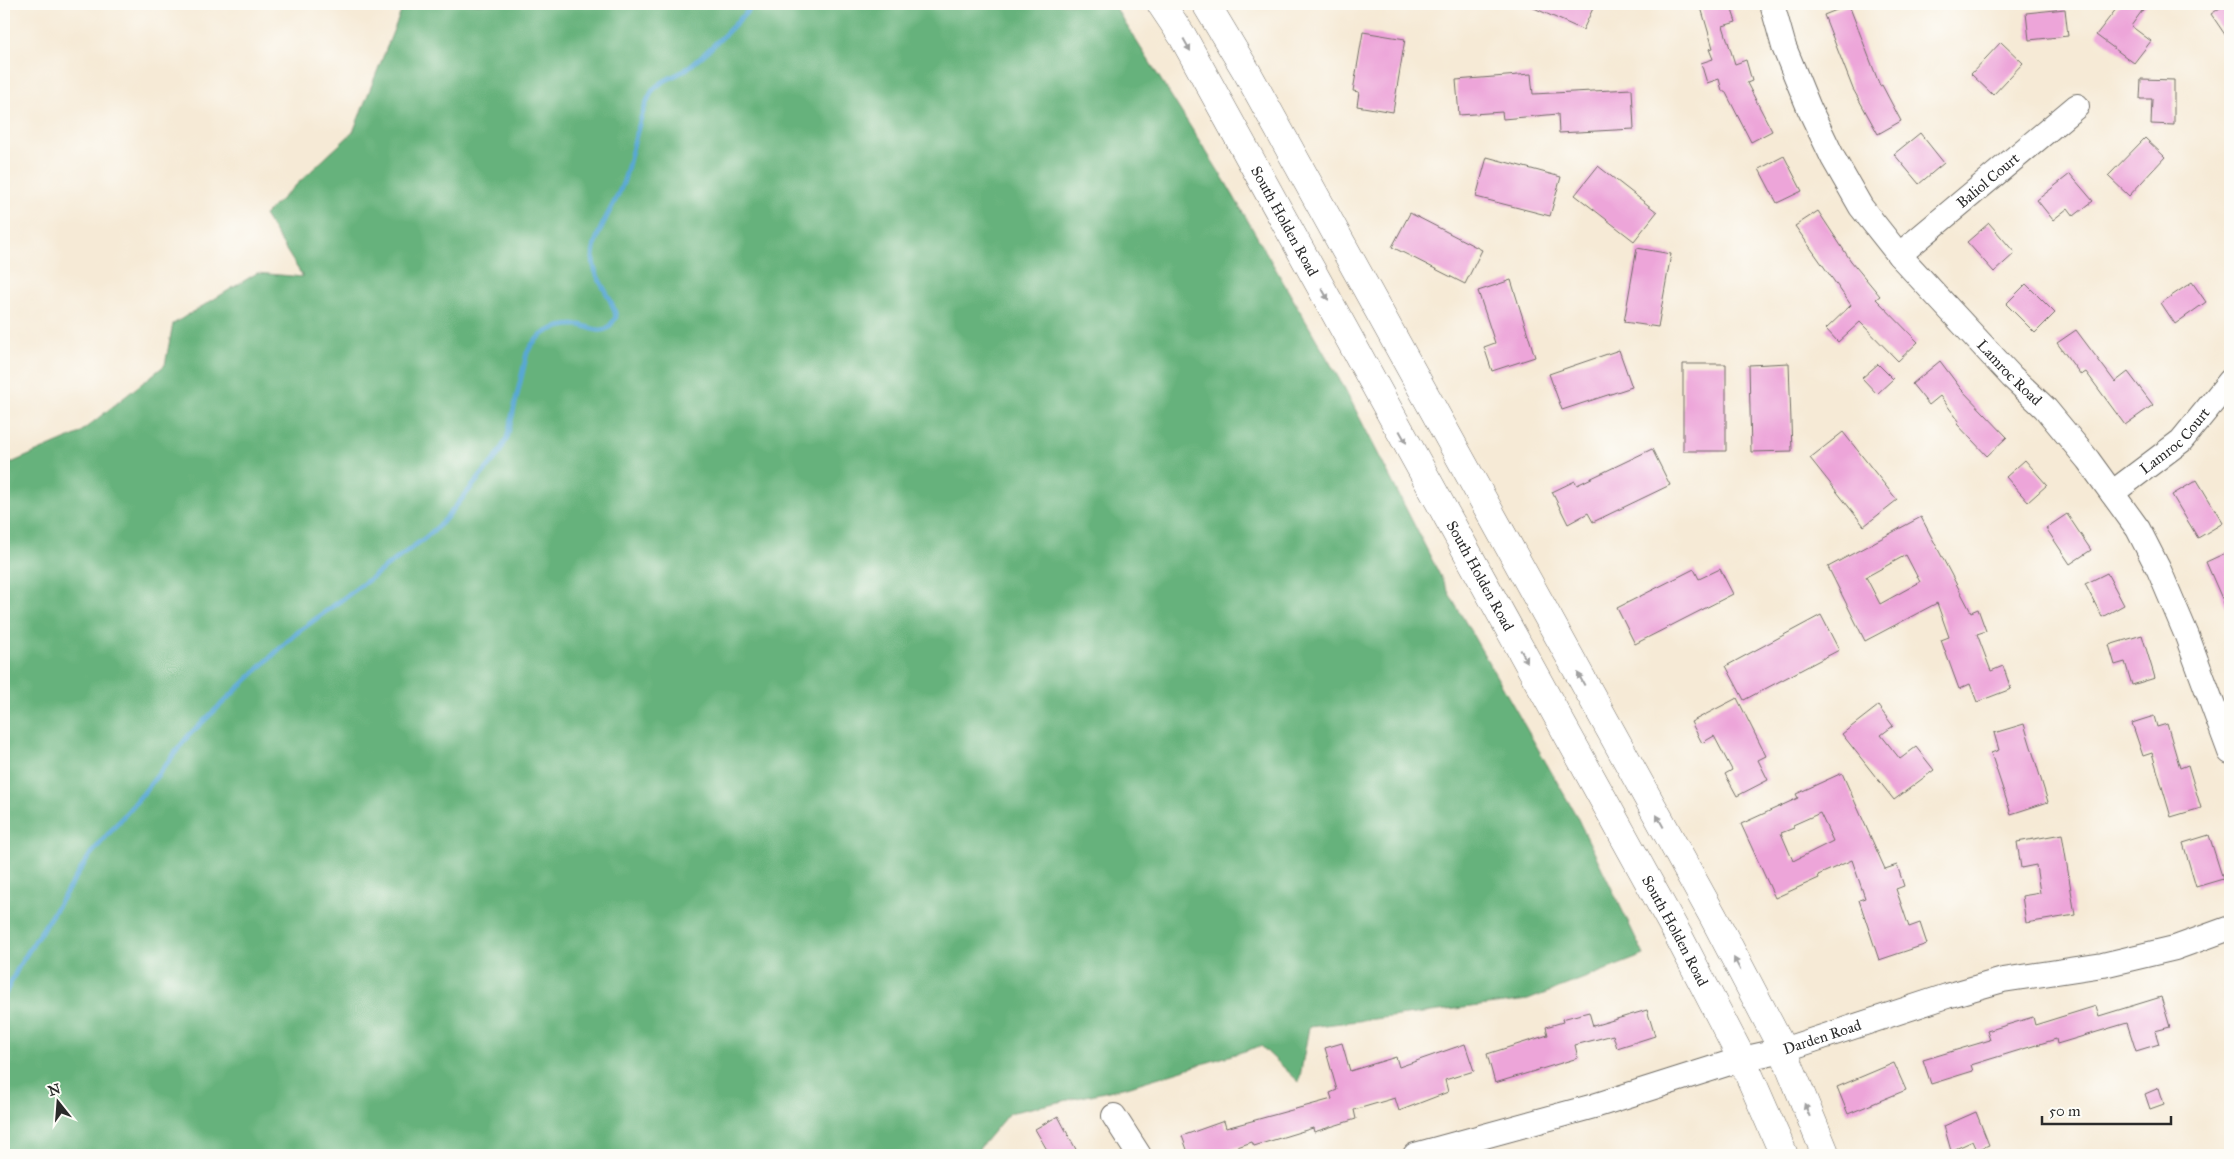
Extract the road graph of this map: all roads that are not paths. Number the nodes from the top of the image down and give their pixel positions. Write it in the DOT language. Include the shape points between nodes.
graph roads {
  1 [pos="1161,4"];
  2 [pos="1206,4"];
  3 [pos="1772,4"];
  4 [pos="2076,106"];
  5 [pos="1899,255"];
  6 [pos="2230,381"];
  7 [pos="2112,493"];
  8 [pos="2230,752"];
  9 [pos="2230,928"];
  10 [pos="1783,1050"];
  11 [pos="1742,1059"];
  12 [pos="1114,1116"];
  13 [pos="1138,1155"];
  14 [pos="1415,1155"];
  15 [pos="1784,1155"];
  16 [pos="1826,1155"];
  1 -- 11 [label="main road, South Holden Road, one-way" via="1183,37 1498,608 1678,935"];
  10 -- 2 [label="main road, one-way" via="1714,918 1253,83"];
  3 -- 5 [label="street, Lamroc Road" via="1784,46 1833,158 1861,207"];
  4 -- 5 [label="street, Baliol Court"];
  5 -- 7 [label="street, Lamroc Road" via="2045,408"];
  6 -- 7 [label="street, Lamroc Court" via="2181,441"];
  7 -- 8 [label="street, Lamroc Road" via="2138,529 2159,570"];
  9 -- 10 [label="street, Darden Road" via="2175,948 2103,965 2003,980"];
  10 -- 11 [label="street, Darden Road"];
  16 -- 10 [label="main road, one-way"];
  11 -- 14 [label="street, Darden Road" via="1594,1106"];
  11 -- 15 [label="main road, South Holden Road"];
  12 -- 13 [label="street"];
}
